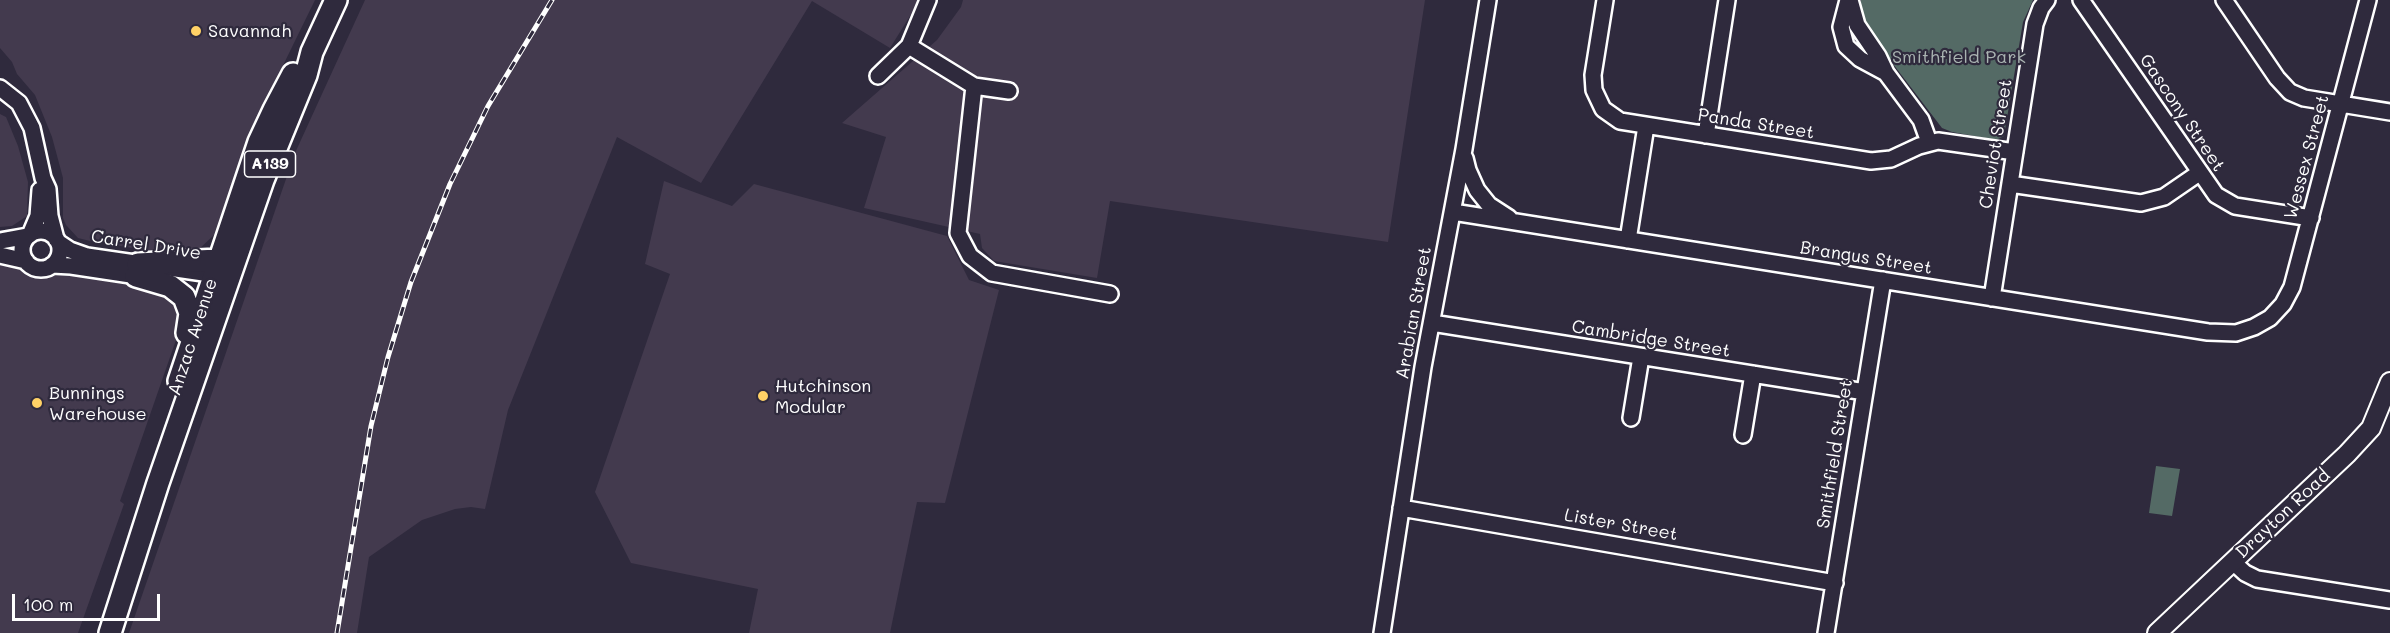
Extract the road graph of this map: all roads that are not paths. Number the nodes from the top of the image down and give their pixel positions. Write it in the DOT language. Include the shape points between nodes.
graph roads {
  1 [pos="336,0"];
  2 [pos="928,0"];
  3 [pos="1488,0"];
  4 [pos="1605,0"];
  5 [pos="1727,0"];
  6 [pos="1849,0"];
  7 [pos="2048,0"];
  8 [pos="2081,0"];
  9 [pos="2224,0"];
  10 [pos="2368,0"];
  11 [pos="909,46"];
  12 [pos="878,76"];
  13 [pos="974,86"];
  14 [pos="0,88"];
  15 [pos="1009,91"];
  16 [pos="2341,105"];
  17 [pos="2390,112"];
  18 [pos="1646,126"];
  19 [pos="1706,135"];
  20 [pos="1929,142"];
  21 [pos="1464,148"];
  22 [pos="2014,152"];
  23 [pos="2199,173"];
  24 [pos="43,178"];
  25 [pos="2010,184"];
  26 [pos="1453,212"];
  27 [pos="2311,218"];
  28 [pos="1522,223"];
  29 [pos="29,236"];
  30 [pos="57,240"];
  31 [pos="1628,240"];
  32 [pos="0,241"];
  33 [pos="0,255"];
  34 [pos="26,261"];
  35 [pos="52,266"];
  36 [pos="137,270"];
  37 [pos="220,277"];
  38 [pos="1882,280"];
  39 [pos="1110,294"];
  40 [pos="1992,298"];
  41 [pos="2270,318"];
  42 [pos="1432,323"];
  43 [pos="1641,357"];
  44 [pos="185,364"];
  45 [pos="1753,374"];
  46 [pos="2390,382"];
  47 [pos="1865,392"];
  48 [pos="1632,418"];
  49 [pos="1743,435"];
  50 [pos="1401,508"];
  51 [pos="2233,562"];
  52 [pos="1834,583"];
  53 [pos="2390,600"];
  54 [pos="97,633"];
  55 [pos="110,633"];
  56 [pos="1382,633"];
  57 [pos="1827,633"];
  58 [pos="2157,633"];
  1 -- 37 [label="highway, Anzac Avenue / A139" via="312,52 296,70 259,142"];
  2 -- 11 [label="street"];
  3 -- 21 [label="street, Arabian Street"];
  4 -- 18 [label="street, Panda Street" via="1593,75 1596,97 1614,118"];
  5 -- 19 [label="street"];
  6 -- 20 [label="street" via="1857,25 1921,120"];
  7 -- 22 [label="street, Cheviot Street" via="2035,24"];
  8 -- 23 [label="street, Gascony Street"];
  9 -- 16 [label="street" via="2285,88 2304,98"];
  10 -- 16 [label="street, Wessex Street"];
  11 -- 12 [label="street"];
  11 -- 13 [label="street"];
  13 -- 15 [label="street"];
  13 -- 39 [label="street" via="958,233 970,256 992,273"];
  14 -- 24 [label="street" via="19,103 26,116 36,141"];
  16 -- 17 [label="street"];
  16 -- 27 [label="street, Wessex Street"];
  18 -- 19 [label="street, Panda Street"];
  18 -- 31 [label="street"];
  19 -- 20 [label="street, Panda Street" via="1871,161 1891,159"];
  20 -- 22 [label="street, Panda Street"];
  21 -- 26 [label="street, Arabian Street"];
  21 -- 28 [label="street" via="1468,170 1482,198 1497,211"];
  22 -- 25 [label="street, Cheviot Street"];
  23 -- 25 [label="street" via="2164,197 2141,203"];
  23 -- 27 [label="street, Gascony Street" via="2216,195 2235,206"];
  24 -- 29 [label="street" via="38,216"];
  24 -- 30 [label="street"];
  25 -- 40 [label="street, Cheviot Street"];
  26 -- 28 [label="street, Brangus Street"];
  26 -- 42 [label="street, Arabian Street"];
  27 -- 41 [label="street, Wessex Street" via="2292,287"];
  28 -- 31 [label="street, Brangus Street"];
  29 -- 30 [label="street" via="44,231"];
  29 -- 32 [label="street"];
  29 -- 34 [label="street" via="22,248"];
  30 -- 35 [label="street" via="60,255"];
  30 -- 36 [label="street, Carrel Drive" via="81,254"];
  31 -- 38 [label="street, Brangus Street"];
  33 -- 34 [label="street"];
  34 -- 35 [label="street" via="38,269"];
  35 -- 36 [label="street, Carrel Drive"];
  36 -- 37 [label="highway"];
  36 -- 44 [label="highway" via="178,291 188,302"];
  37 -- 44 [label="highway, Anzac Avenue / A139"];
  37 -- 55 [label="highway, Anzac Avenue / A139"];
  38 -- 40 [label="street, Brangus Street"];
  38 -- 47 [label="street, Smithfield Street"];
  40 -- 41 [label="street, Brangus Street" via="2218,334 2245,331"];
  42 -- 43 [label="street, Cambridge Street"];
  42 -- 50 [label="street, Arabian Street"];
  43 -- 45 [label="street, Cambridge Street"];
  43 -- 48 [label="street"];
  44 -- 54 [label="highway, Anzac Avenue / A139"];
  45 -- 47 [label="street, Cambridge Street"];
  45 -- 49 [label="street"];
  46 -- 51 [label="main road, Drayton Road" via="2371,428"];
  47 -- 52 [label="street, Smithfield Street"];
  50 -- 52 [label="street, Lister Street"];
  50 -- 56 [label="street, Arabian Street"];
  51 -- 53 [label="street" via="2257,579"];
  51 -- 58 [label="main road, Drayton Road"];
  52 -- 57 [label="street, Smithfield Street"];
}
